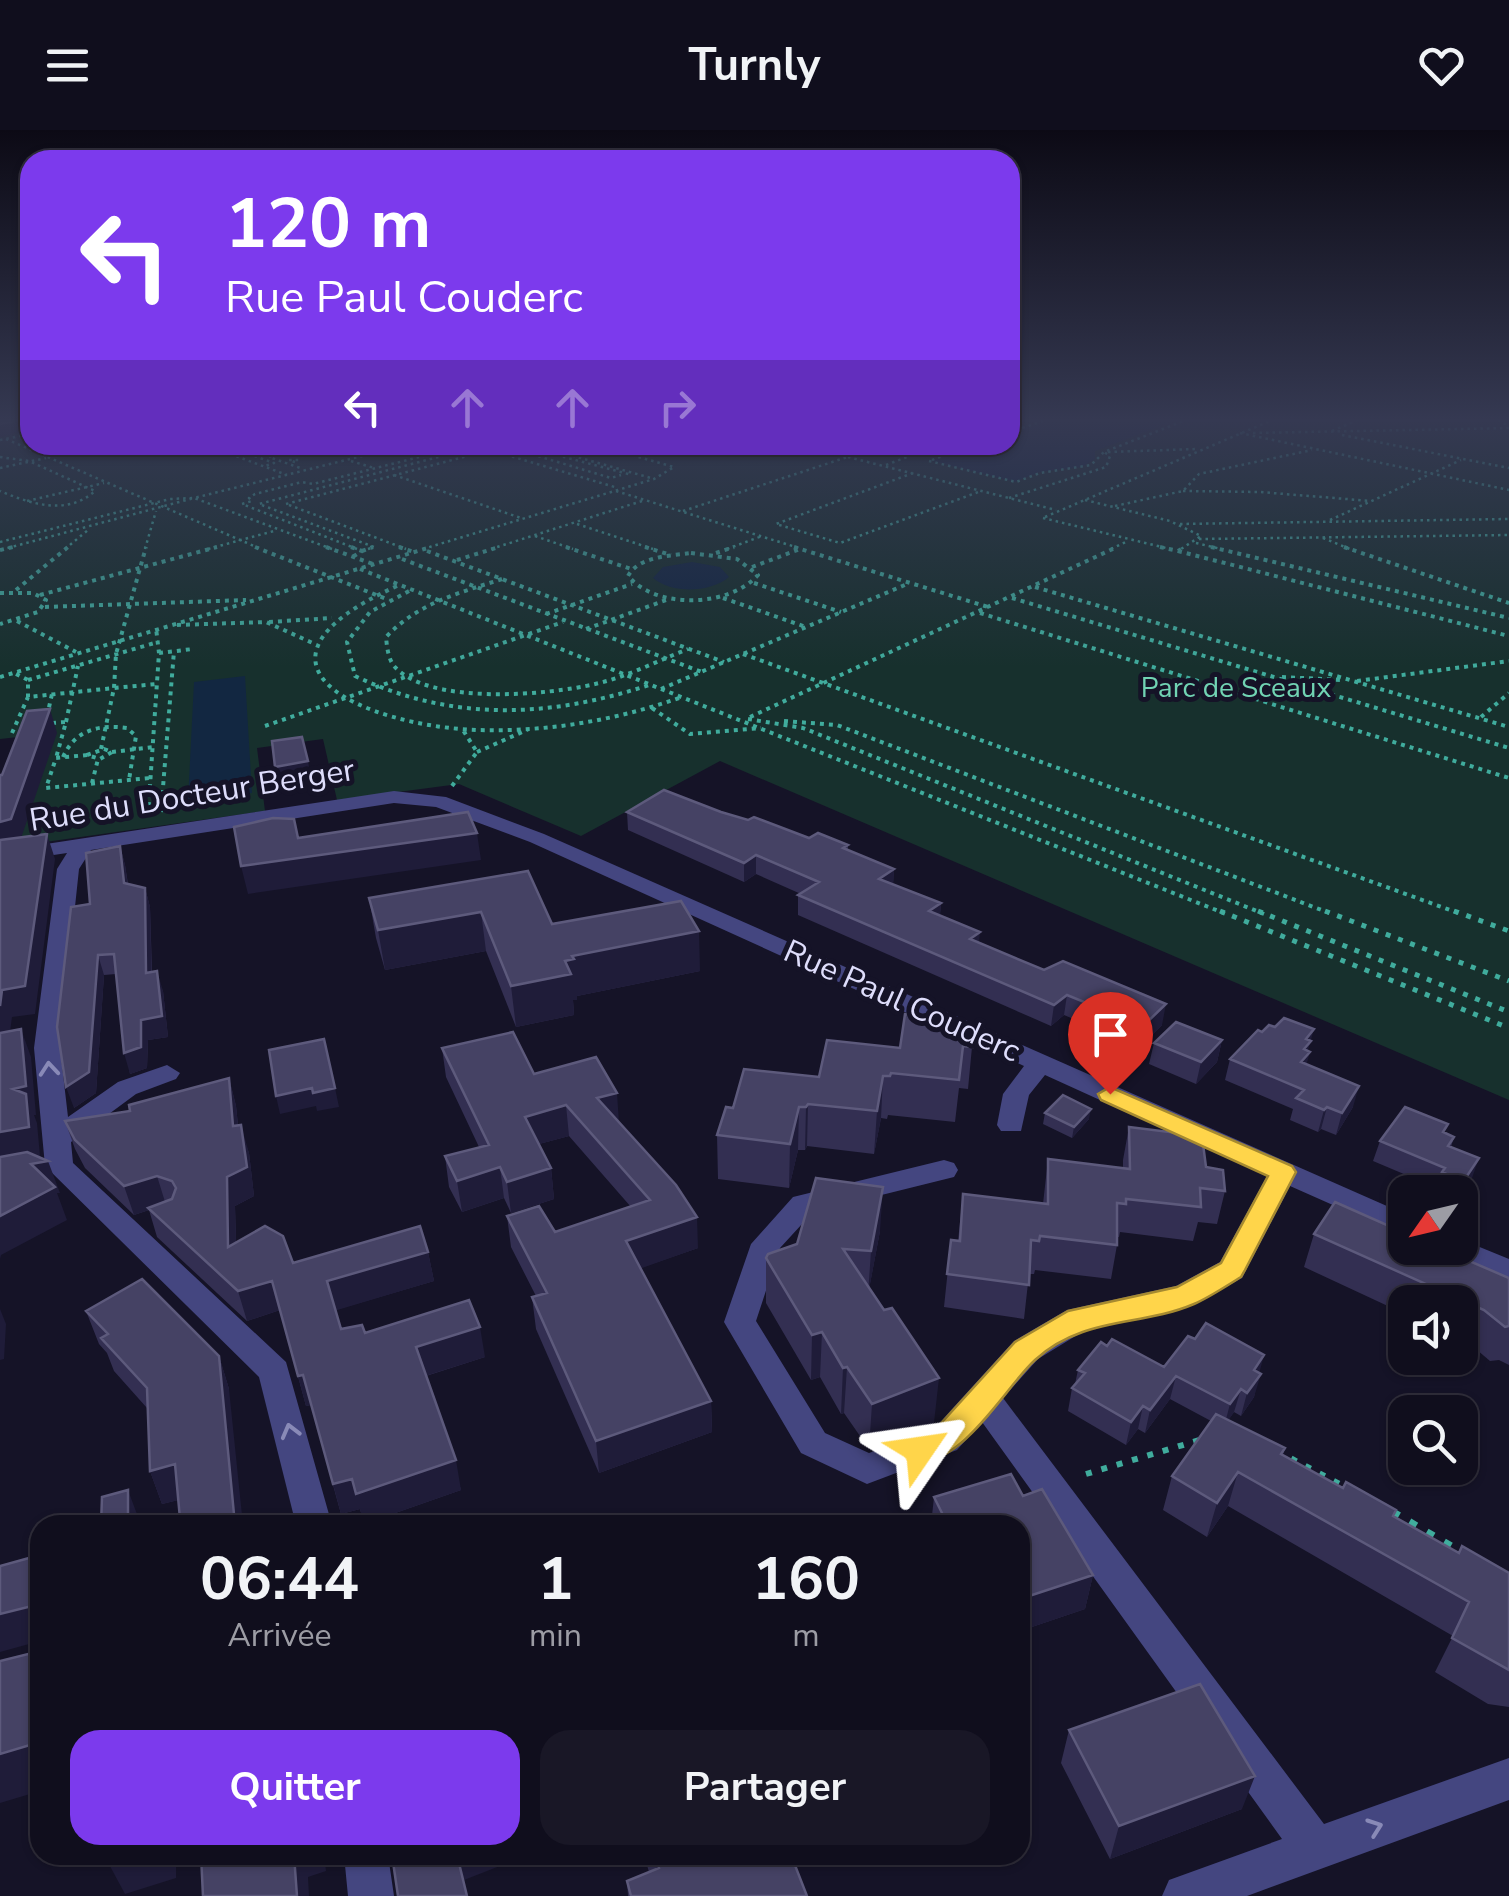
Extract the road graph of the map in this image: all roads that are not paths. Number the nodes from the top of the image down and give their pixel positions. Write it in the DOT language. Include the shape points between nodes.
graph roads {
  1 [pos="394,798"];
  2 [pos="82,845"];
  3 [pos="0,857"];
  4 [pos="1041,1064"];
  5 [pos="168,1073"];
  6 [pos="1010,1125"];
  7 [pos="51,1158"];
  8 [pos="944,1170"];
  9 [pos="1283,1172"];
  10 [pos="1388,1218"];
  11 [pos="1478,1258"];
  12 [pos="1509,1272"];
  13 [pos="985,1400"];
  14 [pos="311,1515"];
  15 [pos="1509,1779"];
  16 [pos="1316,1848"];
  17 [pos="367,1865"];
  18 [pos="371,1896"];
  19 [pos="1185,1896"];
  1 -- 2 [label="street, Rue du Docteur Berger"];
  1 -- 4 [label="street, Rue Paul Couderc" via="439,801 521,831"];
  2 -- 3 [label="street, Rue du Docteur Berger"];
  7 -- 2 [label="street, one-way" via="47,1048 68,869"];
  4 -- 6 [label="street" via="1016,1094"];
  4 -- 9 [label="street, Rue Paul Couderc"];
  5 -- 7 [label="street" via="127,1088"];
  14 -- 7 [label="street, one-way" via="274,1371 140,1227"];
  8 -- 13 [label="street" via="803,1204 766,1244 740,1322 814,1443 867,1469 946,1440"];
  9 -- 10 [label="street, Rue Paul Couderc"];
  9 -- 13 [label="street" via="1231,1270 1184,1296 1078,1319 1026,1350"];
  11 -- 12 [label="street"];
  13 -- 16 [label="street"];
  16 -- 15 [label="street, one-way"];
  16 -- 19 [label="street"];
  17 -- 18 [label="street"];
}
